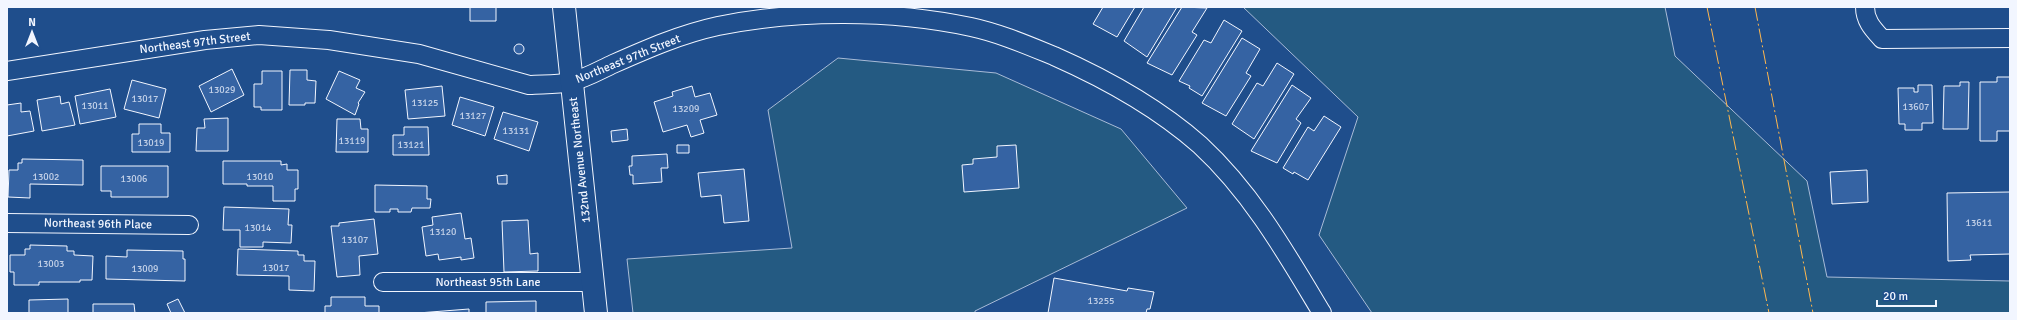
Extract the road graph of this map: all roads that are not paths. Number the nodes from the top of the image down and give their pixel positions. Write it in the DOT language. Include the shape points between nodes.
graph roads {
  1 [pos="564,7"];
  2 [pos="1865,7"];
  3 [pos="2010,38"];
  4 [pos="7,71"];
  5 [pos="572,82"];
  6 [pos="7,223"];
  7 [pos="189,225"];
  8 [pos="383,282"];
  9 [pos="592,282"];
  10 [pos="596,313"];
  11 [pos="1322,313"];
  1 -- 5 [label="street, 132nd Avenue Northeast"];
  2 -- 3 [label="street" via="1865,16 1882,39"];
  4 -- 5 [label="street, Northeast 97th Street" via="204,40 259,35 329,40 419,54 529,84"];
  5 -- 9 [label="street, 132nd Avenue Northeast"];
  5 -- 11 [label="street, Northeast 97th Street" via="670,40 718,26 786,17 850,14 915,17 973,27 1028,45 1090,72 1148,105 1200,146 1242,191 1271,228"];
  6 -- 7 [label="street, Northeast 96th Place"];
  8 -- 9 [label="street, Northeast 95th Lane"];
  9 -- 10 [label="street, 132nd Avenue Northeast"];
}
